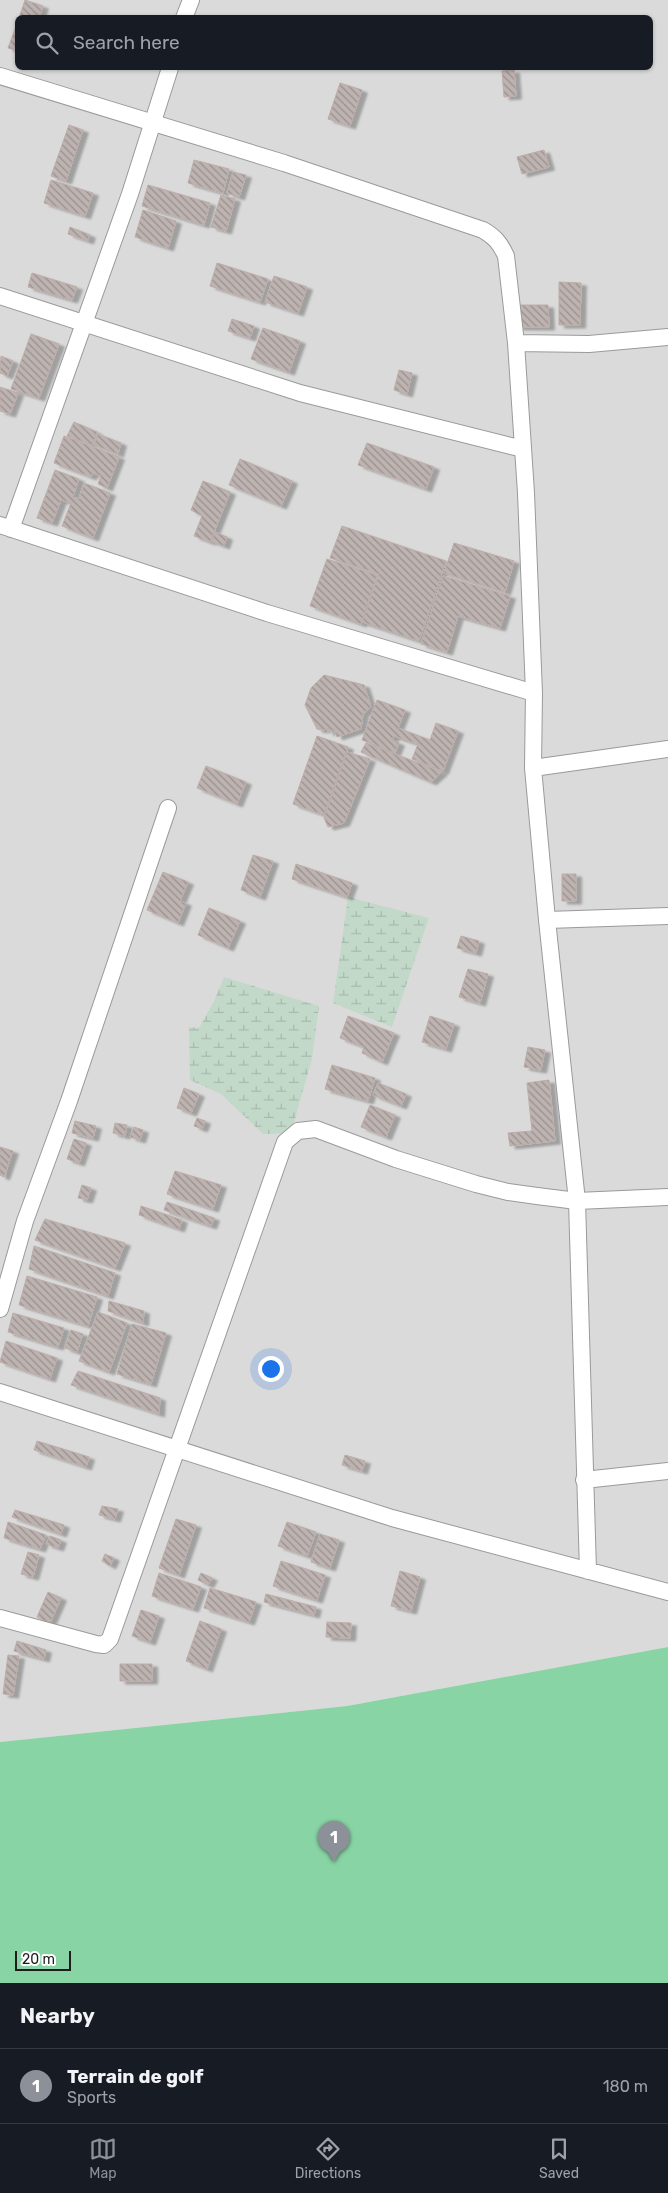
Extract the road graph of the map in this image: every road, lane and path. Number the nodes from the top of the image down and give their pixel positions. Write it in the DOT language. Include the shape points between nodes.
graph roads {
  1 [pos="191,0"];
  2 [pos="185,15"];
  3 [pos="169,70"];
  4 [pos="0,76"];
  5 [pos="153,122"];
  6 [pos="0,296"];
  7 [pos="85,323"];
  8 [pos="668,337"];
  9 [pos="516,343"];
  10 [pos="522,449"];
  11 [pos="6,527"];
  12 [pos="534,693"];
  13 [pos="668,749"];
  14 [pos="534,768"];
  15 [pos="168,808"];
  16 [pos="668,916"];
  17 [pos="547,920"];
  18 [pos="668,1197"];
  19 [pos="577,1201"];
  20 [pos="0,1309"];
  21 [pos="0,1392"];
  22 [pos="176,1448"];
  23 [pos="668,1471"];
  24 [pos="584,1480"];
  25 [pos="588,1572"];
  26 [pos="668,1592"];
  27 [pos="0,1618"];
  1 -- 2 [label="street"];
  3 -- 5 [label="street"];
  4 -- 5 [label="street"];
  5 -- 7 [label="street"];
  5 -- 9 [label="street" via="284,163 494,236 506,256"];
  6 -- 7 [label="street"];
  7 -- 10 [label="street" via="300,393"];
  7 -- 11 [label="street"];
  8 -- 9 [label="street" via="589,344"];
  9 -- 10 [label="street"];
  10 -- 12 [label="street"];
  11 -- 12 [label="street" via="267,613"];
  12 -- 14 [label="street"];
  13 -- 14 [label="street"];
  14 -- 17 [label="street"];
  15 -- 20 [label="street" via="25,1221"];
  16 -- 17 [label="street"];
  17 -- 19 [label="street"];
  18 -- 19 [label="street"];
  19 -- 22 [label="street" via="508,1192 476,1184 316,1129 291,1136 285,1142"];
  19 -- 24 [label="street"];
  21 -- 22 [label="street"];
  22 -- 25 [label="street" via="392,1518"];
  22 -- 27 [label="street" via="110,1639 104,1644 96,1644"];
  23 -- 24 [label="street"];
  24 -- 25 [label="street"];
  25 -- 26 [label="street"];
}
